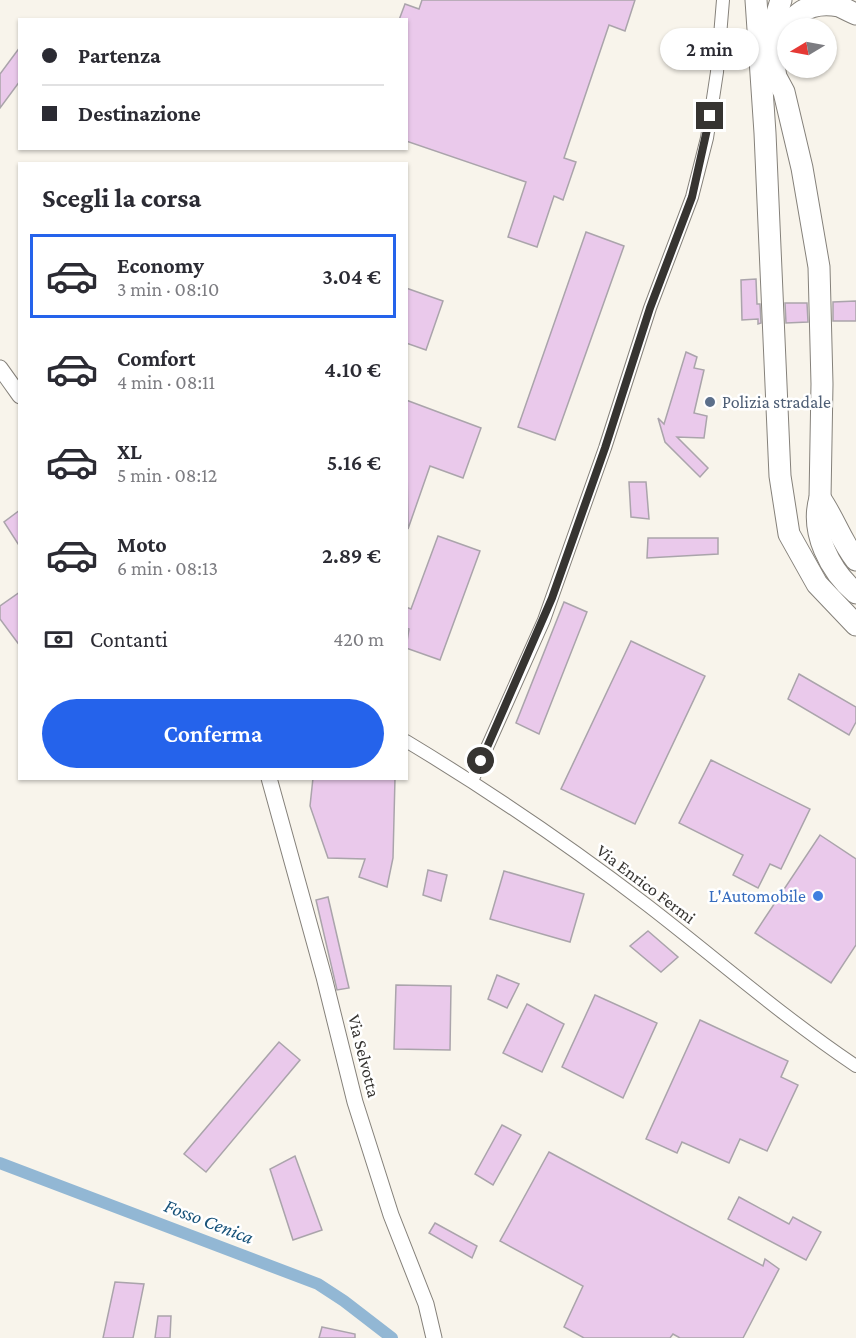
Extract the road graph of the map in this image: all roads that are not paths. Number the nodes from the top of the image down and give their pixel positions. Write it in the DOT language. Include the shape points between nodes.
graph roads {
  1 [pos="723,0"];
  2 [pos="756,0"];
  3 [pos="760,0"];
  4 [pos="781,0"];
  5 [pos="856,14"];
  6 [pos="757,23"];
  7 [pos="784,92"];
  8 [pos="0,368"];
  9 [pos="18,393"];
  10 [pos="820,498"];
  11 [pos="787,512"];
  12 [pos="856,560"];
  13 [pos="856,593"];
  14 [pos="856,602"];
  15 [pos="856,625"];
  16 [pos="408,742"];
  17 [pos="270,780"];
  18 [pos="472,781"];
  19 [pos="856,1066"];
  20 [pos="434,1338"];
  1 -- 18 [label="street" via="707,138 692,197 544,620"];
  2 -- 6 [label="highway"];
  3 -- 6 [label="highway"];
  4 -- 7 [label="highway" via="774,23 773,59"];
  5 -- 7 [label="highway" via="838,6 816,6 793,17 784,35"];
  6 -- 11 [label="highway" via="780,476"];
  7 -- 10 [label="highway" via="819,267"];
  8 -- 9 [label="street"];
  10 -- 12 [label="highway"];
  10 -- 13 [label="highway" via="816,512 824,548 839,576"];
  11 -- 14 [label="highway" via="819,567"];
  11 -- 15 [label="highway" via="789,534 808,571"];
  16 -- 18 [label="street, Via Enrico Fermi"];
  17 -- 20 [label="street, Via Selvotta" via="355,1102 391,1215 426,1304"];
  18 -- 19 [label="street, Via Enrico Fermi" via="646,904 816,1039"];
}
